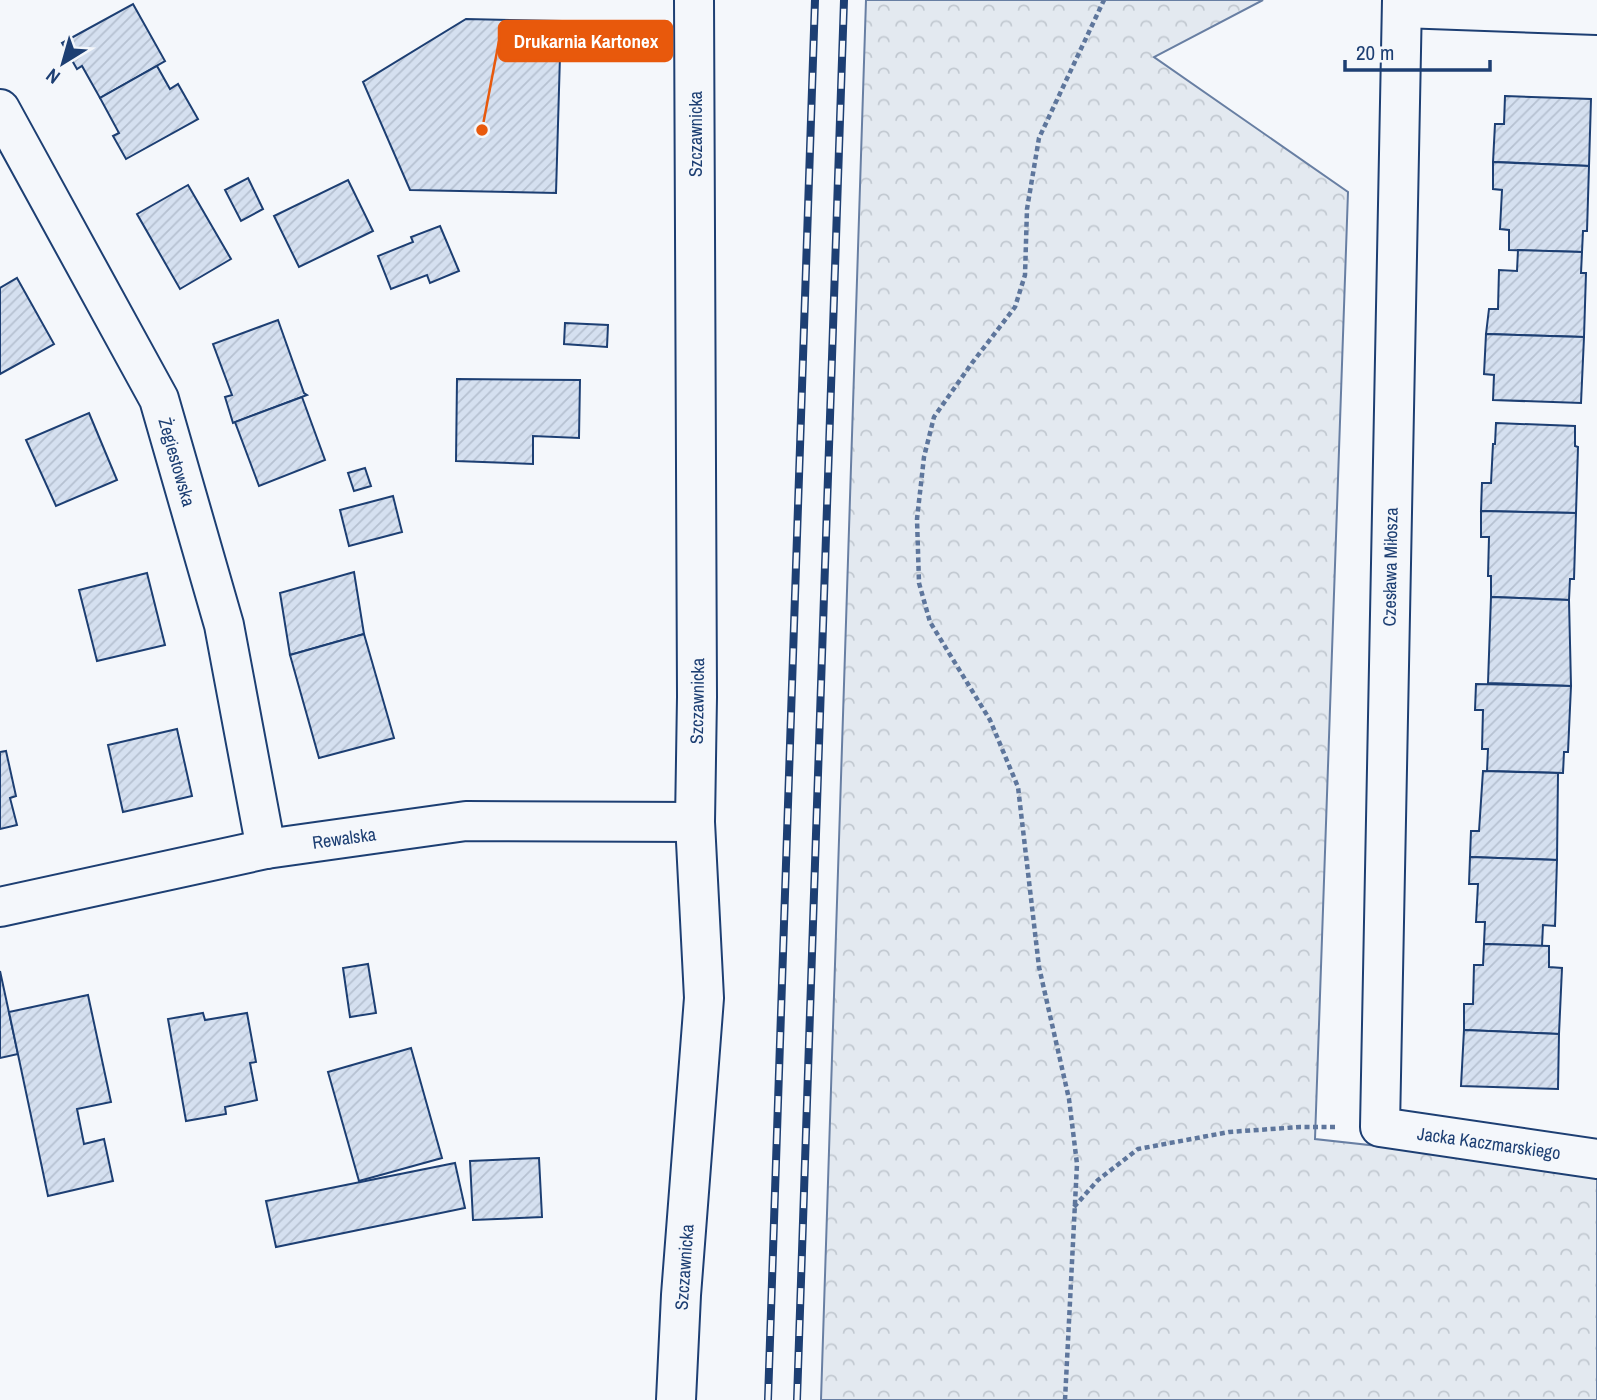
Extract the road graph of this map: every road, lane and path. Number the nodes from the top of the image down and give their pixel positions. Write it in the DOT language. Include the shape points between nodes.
graph roads {
  1 [pos="694,0"];
  2 [pos="1104,0"];
  3 [pos="1402,4"];
  4 [pos="1597,15"];
  5 [pos="0,109"];
  6 [pos="695,822"];
  7 [pos="266,849"];
  8 [pos="0,907"];
  9 [pos="1380,1127"];
  10 [pos="1597,1159"];
  11 [pos="1074,1207"];
  12 [pos="676,1400"];
  13 [pos="1065,1400"];
  1 -- 6 [label="street, Szczawnicka"];
  2 -- 11 [label="path" via="1039,138 1027,209 1026,275 1015,307 934,417 917,519 919,583 930,622 990,720 1018,787 1039,967 1071,1112 1077,1164"];
  3 -- 4 [label="street, Czesława Miłosza"];
  3 -- 9 [label="street, Czesława Miłosza"];
  5 -- 7 [label="street, Żegiestowska" via="159,398 224,625"];
  6 -- 7 [label="street, Rewalska" via="467,821"];
  6 -- 12 [label="street, Szczawnicka" via="704,998"];
  7 -- 8 [label="street, Rewalska"];
  9 -- 10 [label="street, Jacka Kaczmarskiego"];
  9 -- 11 [label="path" via="1229,1132 1138,1149 1098,1180"];
  11 -- 13 [label="path"];
}
